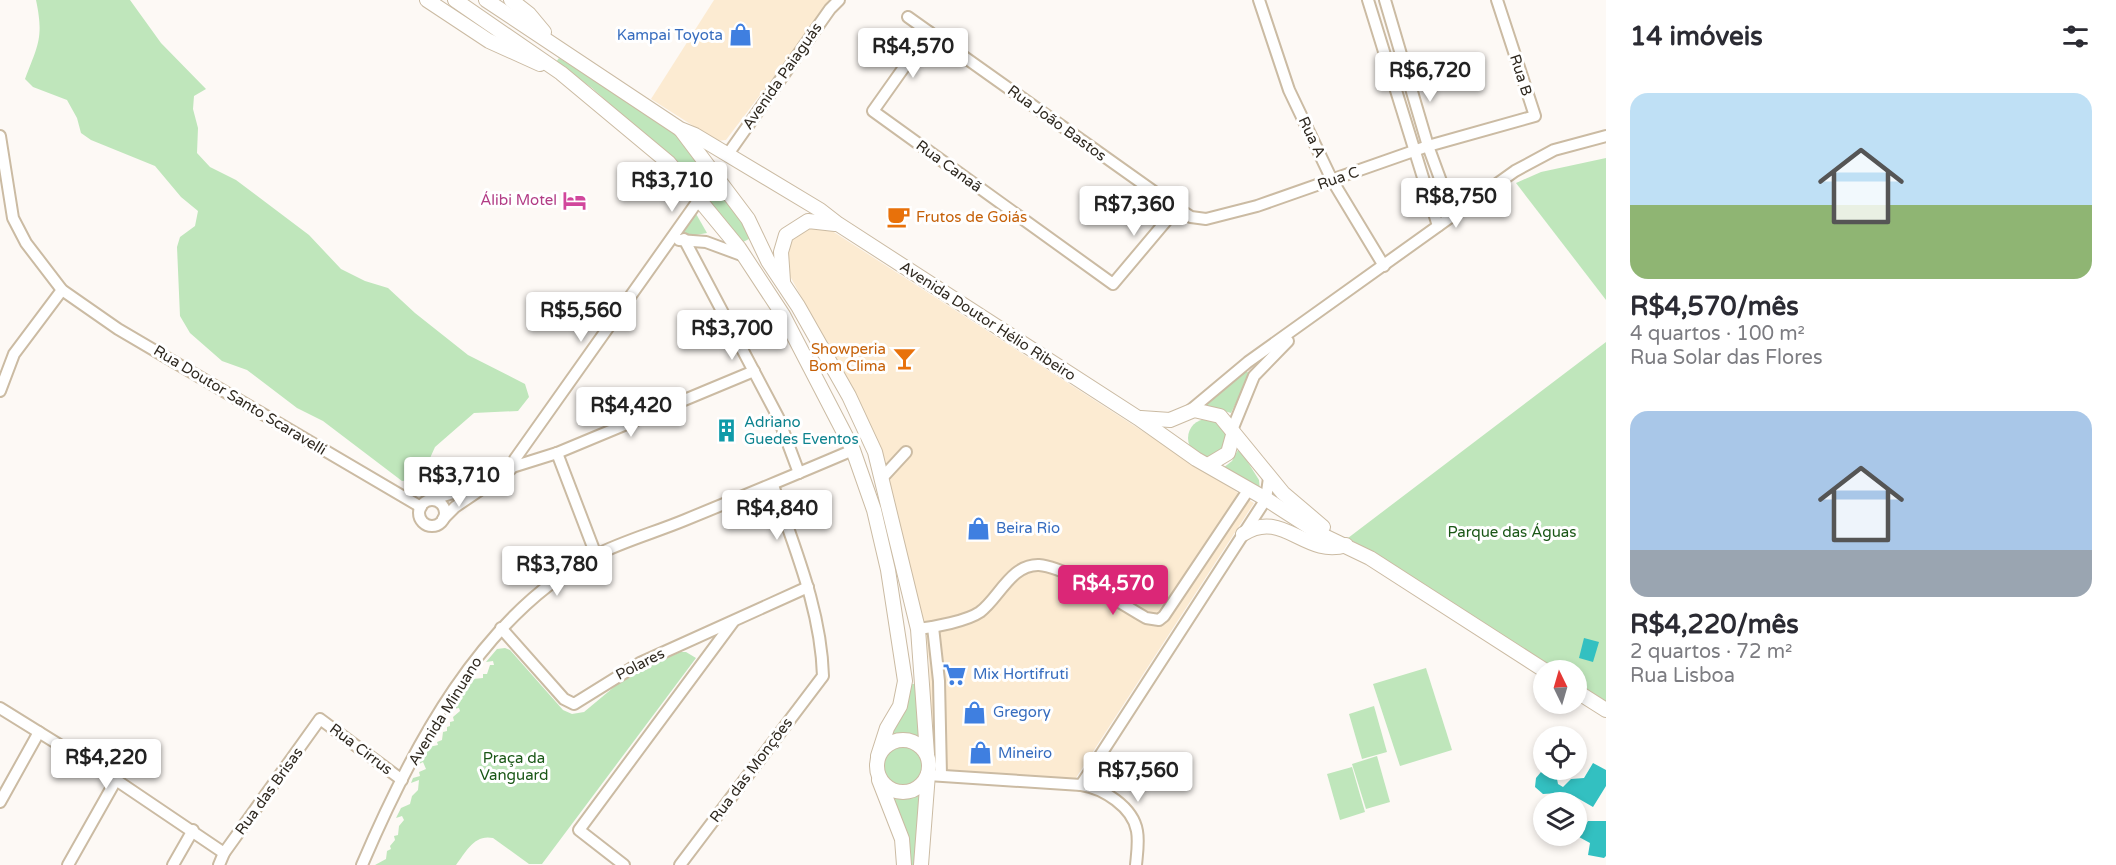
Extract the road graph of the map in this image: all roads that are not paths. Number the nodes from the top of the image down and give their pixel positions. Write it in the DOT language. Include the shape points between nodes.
graph roads {
  1 [pos="427,0"];
  2 [pos="455,0"];
  3 [pos="486,0"];
  4 [pos="511,0"];
  5 [pos="839,0"];
  6 [pos="1259,0"];
  7 [pos="1368,0"];
  8 [pos="1385,0"];
  9 [pos="1497,0"];
  10 [pos="908,17"];
  11 [pos="929,32"];
  12 [pos="553,43"];
  13 [pos="561,73"];
  14 [pos="1535,116"];
  15 [pos="680,129"];
  16 [pos="0,136"];
  17 [pos="1606,136"];
  18 [pos="1428,146"];
  19 [pos="1414,151"];
  20 [pos="733,157"];
  21 [pos="1332,180"];
  22 [pos="0,182"];
  23 [pos="8,192"];
  24 [pos="700,198"];
  25 [pos="1177,208"];
  26 [pos="1453,214"];
  27 [pos="838,224"];
  28 [pos="1438,226"];
  29 [pos="684,239"];
  30 [pos="670,243"];
  31 [pos="744,256"];
  32 [pos="1384,266"];
  33 [pos="783,283"];
  34 [pos="62,290"];
  35 [pos="1307,321"];
  36 [pos="754,371"];
  37 [pos="0,391"];
  38 [pos="1184,415"];
  39 [pos="1138,418"];
  40 [pos="1232,433"];
  41 [pos="1179,446"];
  42 [pos="853,450"];
  43 [pos="906,452"];
  44 [pos="557,453"];
  45 [pos="1208,465"];
  46 [pos="509,466"];
  47 [pos="799,474"];
  48 [pos="882,478"];
  49 [pos="1269,478"];
  50 [pos="773,485"];
  51 [pos="1249,489"];
  52 [pos="1266,499"];
  53 [pos="431,500"];
  54 [pos="421,507"];
  55 [pos="443,519"];
  56 [pos="1243,534"];
  57 [pos="1346,545"];
  58 [pos="596,555"];
  59 [pos="808,587"];
  60 [pos="733,622"];
  61 [pos="933,627"];
  62 [pos="501,628"];
  63 [pos="918,629"];
  64 [pos="1533,663"];
  65 [pos="1587,698"];
  66 [pos="0,708"];
  67 [pos="1606,710"];
  68 [pos="320,719"];
  69 [pos="39,732"];
  70 [pos="878,756"];
  71 [pos="931,768"];
  72 [pos="878,775"];
  73 [pos="116,780"];
  74 [pos="402,780"];
  75 [pos="1080,785"];
  76 [pos="0,802"];
  77 [pos="193,830"];
  78 [pos="224,853"];
  79 [pos="68,865"];
  80 [pos="173,865"];
  81 [pos="219,865"];
  82 [pos="362,865"];
  83 [pos="624,865"];
  84 [pos="680,865"];
  85 [pos="904,865"];
  86 [pos="921,865"];
  87 [pos="1136,865"];
  1 -- 13 [label="main road" via="489,41"];
  2 -- 13 [label="main road"];
  3 -- 12 [label="main road"];
  4 -- 12 [label="main road" via="529,14"];
  5 -- 20 [label="street, Avenida Paiaguás"];
  6 -- 21 [label="street, Rua A" via="1289,90"];
  7 -- 19 [label="street"];
  8 -- 18 [label="street"];
  9 -- 14 [label="street, Rua B"];
  10 -- 11 [label="street, Rua João Bastos"];
  11 -- 25 [label="street, Rua João Bastos"];
  11 -- 25 [label="street, Rua Canaã" via="873,111 1113,284"];
  12 -- 15 [label="main road"];
  13 -- 24 [label="main road" via="669,163"];
  14 -- 18 [label="street, Rua C"];
  15 -- 20 [label="main road, Avenida Doutor Hélio Ribeiro"];
  15 -- 33 [label="main road" via="731,193"];
  16 -- 23 [label="street, Rua Doutor Santo Scaravelli"];
  17 -- 26 [label="street" via="1554,150 1515,171"];
  18 -- 19 [label="street, Rua C"];
  18 -- 26 [label="street"];
  19 -- 21 [label="street, Rua C"];
  19 -- 28 [label="street"];
  20 -- 27 [label="main road, Avenida Doutor Hélio Ribeiro"];
  21 -- 25 [label="street, Rua C" via="1206,219 1191,217"];
  21 -- 32 [label="street, Rua A"];
  22 -- 23 [label="street"];
  23 -- 34 [label="street, Rua Doutor Santo Scaravelli" via="13,218 26,243"];
  24 -- 30 [label="street"];
  24 -- 31 [label="main road"];
  26 -- 28 [label="street"];
  27 -- 33 [label="main road" via="808,221 793,228 782,244"];
  27 -- 39 [label="main road, Avenida Doutor Hélio Ribeiro"];
  28 -- 32 [label="street"];
  29 -- 30 [label="street"];
  29 -- 31 [label="street" via="706,242"];
  29 -- 36 [label="street"];
  30 -- 46 [label="street"];
  31 -- 42 [label="main road" via="783,315"];
  32 -- 35 [label="street"];
  33 -- 48 [label="main road" via="849,396 875,452"];
  34 -- 37 [label="street" via="14,354"];
  34 -- 54 [label="street, Rua Doutor Santo Scaravelli" via="118,329"];
  35 -- 38 [label="street" via="1239,368"];
  35 -- 40 [label="street" via="1254,376"];
  36 -- 44 [label="street"];
  36 -- 47 [label="street" via="778,417"];
  38 -- 39 [label="main road, Avenida Doutor Hélio Ribeiro" via="1160,421"];
  38 -- 40 [label="main road, Avenida Doutor Hélio Ribeiro" via="1203,410 1220,416"];
  38 -- 41 [label="main road" via="1178,431"];
  39 -- 41 [label="main road, Avenida Doutor Hélio Ribeiro"];
  40 -- 45 [label="main road" via="1228,453"];
  40 -- 49 [label="main road, Avenida Doutor Hélio Ribeiro"];
  41 -- 45 [label="main road, Avenida Doutor Hélio Ribeiro"];
  42 -- 47 [label="street, Avenida Minuano"];
  42 -- 70 [label="main road" via="874,510 904,665 903,695"];
  43 -- 48 [label="street"];
  44 -- 46 [label="street"];
  44 -- 58 [label="street"];
  45 -- 51 [label="main road, Avenida Doutor Hélio Ribeiro"];
  46 -- 53 [label="street" via="465,489"];
  46 -- 55 [label="street"];
  47 -- 50 [label="street, Avenida Minuano"];
  48 -- 63 [label="main road"];
  49 -- 52 [label="street"];
  49 -- 57 [label="main road, Avenida Doutor Hélio Ribeiro"];
  50 -- 58 [label="street, Avenida Minuano"];
  50 -- 59 [label="street"];
  51 -- 52 [label="main road, Avenida Doutor Hélio Ribeiro"];
  51 -- 61 [label="street" via="1159,620 1146,618 1077,580 1040,566 1024,568 979,613"];
  52 -- 56 [label="street"];
  52 -- 57 [label="main road, Avenida Doutor Hélio Ribeiro" via="1320,534"];
  53 -- 54 [label="street"];
  53 -- 55 [label="street" via="442,505"];
  54 -- 55 [label="street" via="419,516 428,525"];
  56 -- 57 [label="main road" via="1263,524 1329,548"];
  56 -- 75 [label="street"];
  57 -- 64 [label="main road, Avenida Doutor Hélio Ribeiro"];
  58 -- 62 [label="street, Avenida Minuano" via="549,585"];
  59 -- 60 [label="street, Polares"];
  59 -- 84 [label="street, Rua das Monções" via="822,642 823,676"];
  60 -- 62 [label="street, Polares" via="640,663 574,704 564,699"];
  60 -- 83 [label="street" via="579,830"];
  61 -- 63 [label="street"];
  61 -- 71 [label="street" via="939,681"];
  62 -- 74 [label="street, Avenida Minuano" via="461,681"];
  63 -- 71 [label="main road"];
  65 -- 67 [label="main road"];
  66 -- 69 [label="street"];
  68 -- 74 [label="street, Rua Cirrus"];
  68 -- 78 [label="street, Rua das Brisas"];
  69 -- 73 [label="street"];
  69 -- 76 [label="street"];
  70 -- 71 [label="main road" via="888,744 902,740 917,743"];
  70 -- 72 [label="main road"];
  71 -- 72 [label="main road" via="921,784 906,792 889,789"];
  71 -- 75 [label="street"];
  71 -- 86 [label="main road"];
  72 -- 85 [label="main road" via="902,839"];
  73 -- 77 [label="street"];
  73 -- 79 [label="street"];
  74 -- 82 [label="street, Avenida Minuano"];
  75 -- 87 [label="street" via="1105,792 1131,818 1138,833"];
  77 -- 78 [label="street"];
  77 -- 80 [label="street"];
  78 -- 81 [label="street, Rua das Brisas"];
}
